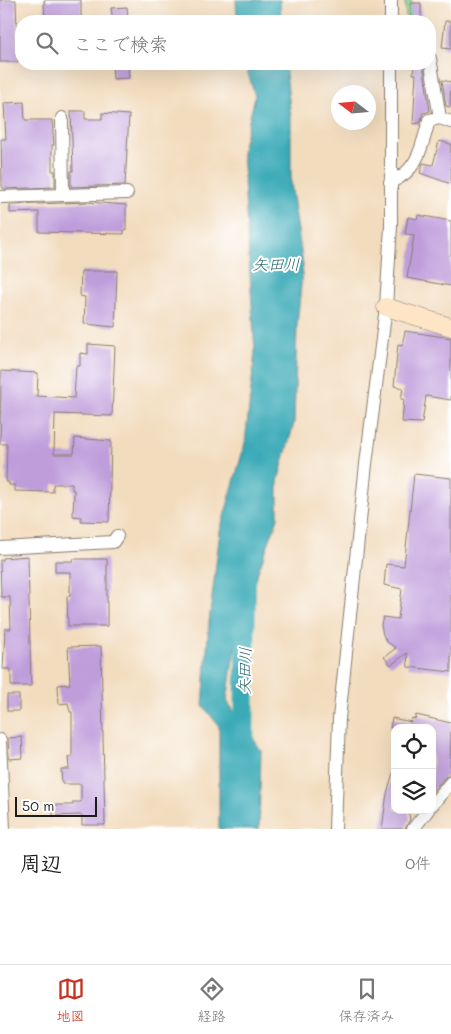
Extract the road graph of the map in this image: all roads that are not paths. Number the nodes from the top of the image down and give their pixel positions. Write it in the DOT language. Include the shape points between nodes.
graph roads {
  1 [pos="391,0"];
  2 [pos="391,15"];
  3 [pos="391,70"];
  4 [pos="433,70"];
  5 [pos="62,118"];
  6 [pos="445,120"];
  7 [pos="390,182"];
  8 [pos="126,193"];
  9 [pos="63,195"];
  10 [pos="0,197"];
  11 [pos="386,307"];
  12 [pos="451,328"];
  13 [pos="117,536"];
  14 [pos="0,548"];
  15 [pos="0,740"];
  16 [pos="451,782"];
  17 [pos="436,800"];
  18 [pos="425,814"];
  19 [pos="4,829"];
  20 [pos="335,829"];
  21 [pos="413,829"];
  1 -- 2 [label="street"];
  3 -- 7 [label="street"];
  4 -- 6 [label="street"];
  5 -- 9 [label="street"];
  6 -- 7 [label="street" via="429,120 421,151 404,177"];
  7 -- 11 [label="street"];
  8 -- 9 [label="street"];
  9 -- 10 [label="street"];
  11 -- 12 [label="street"];
  11 -- 20 [label="street" via="339,719"];
  13 -- 14 [label="street" via="113,542"];
  15 -- 19 [label="street"];
  16 -- 17 [label="street"];
  18 -- 21 [label="street"];
}
